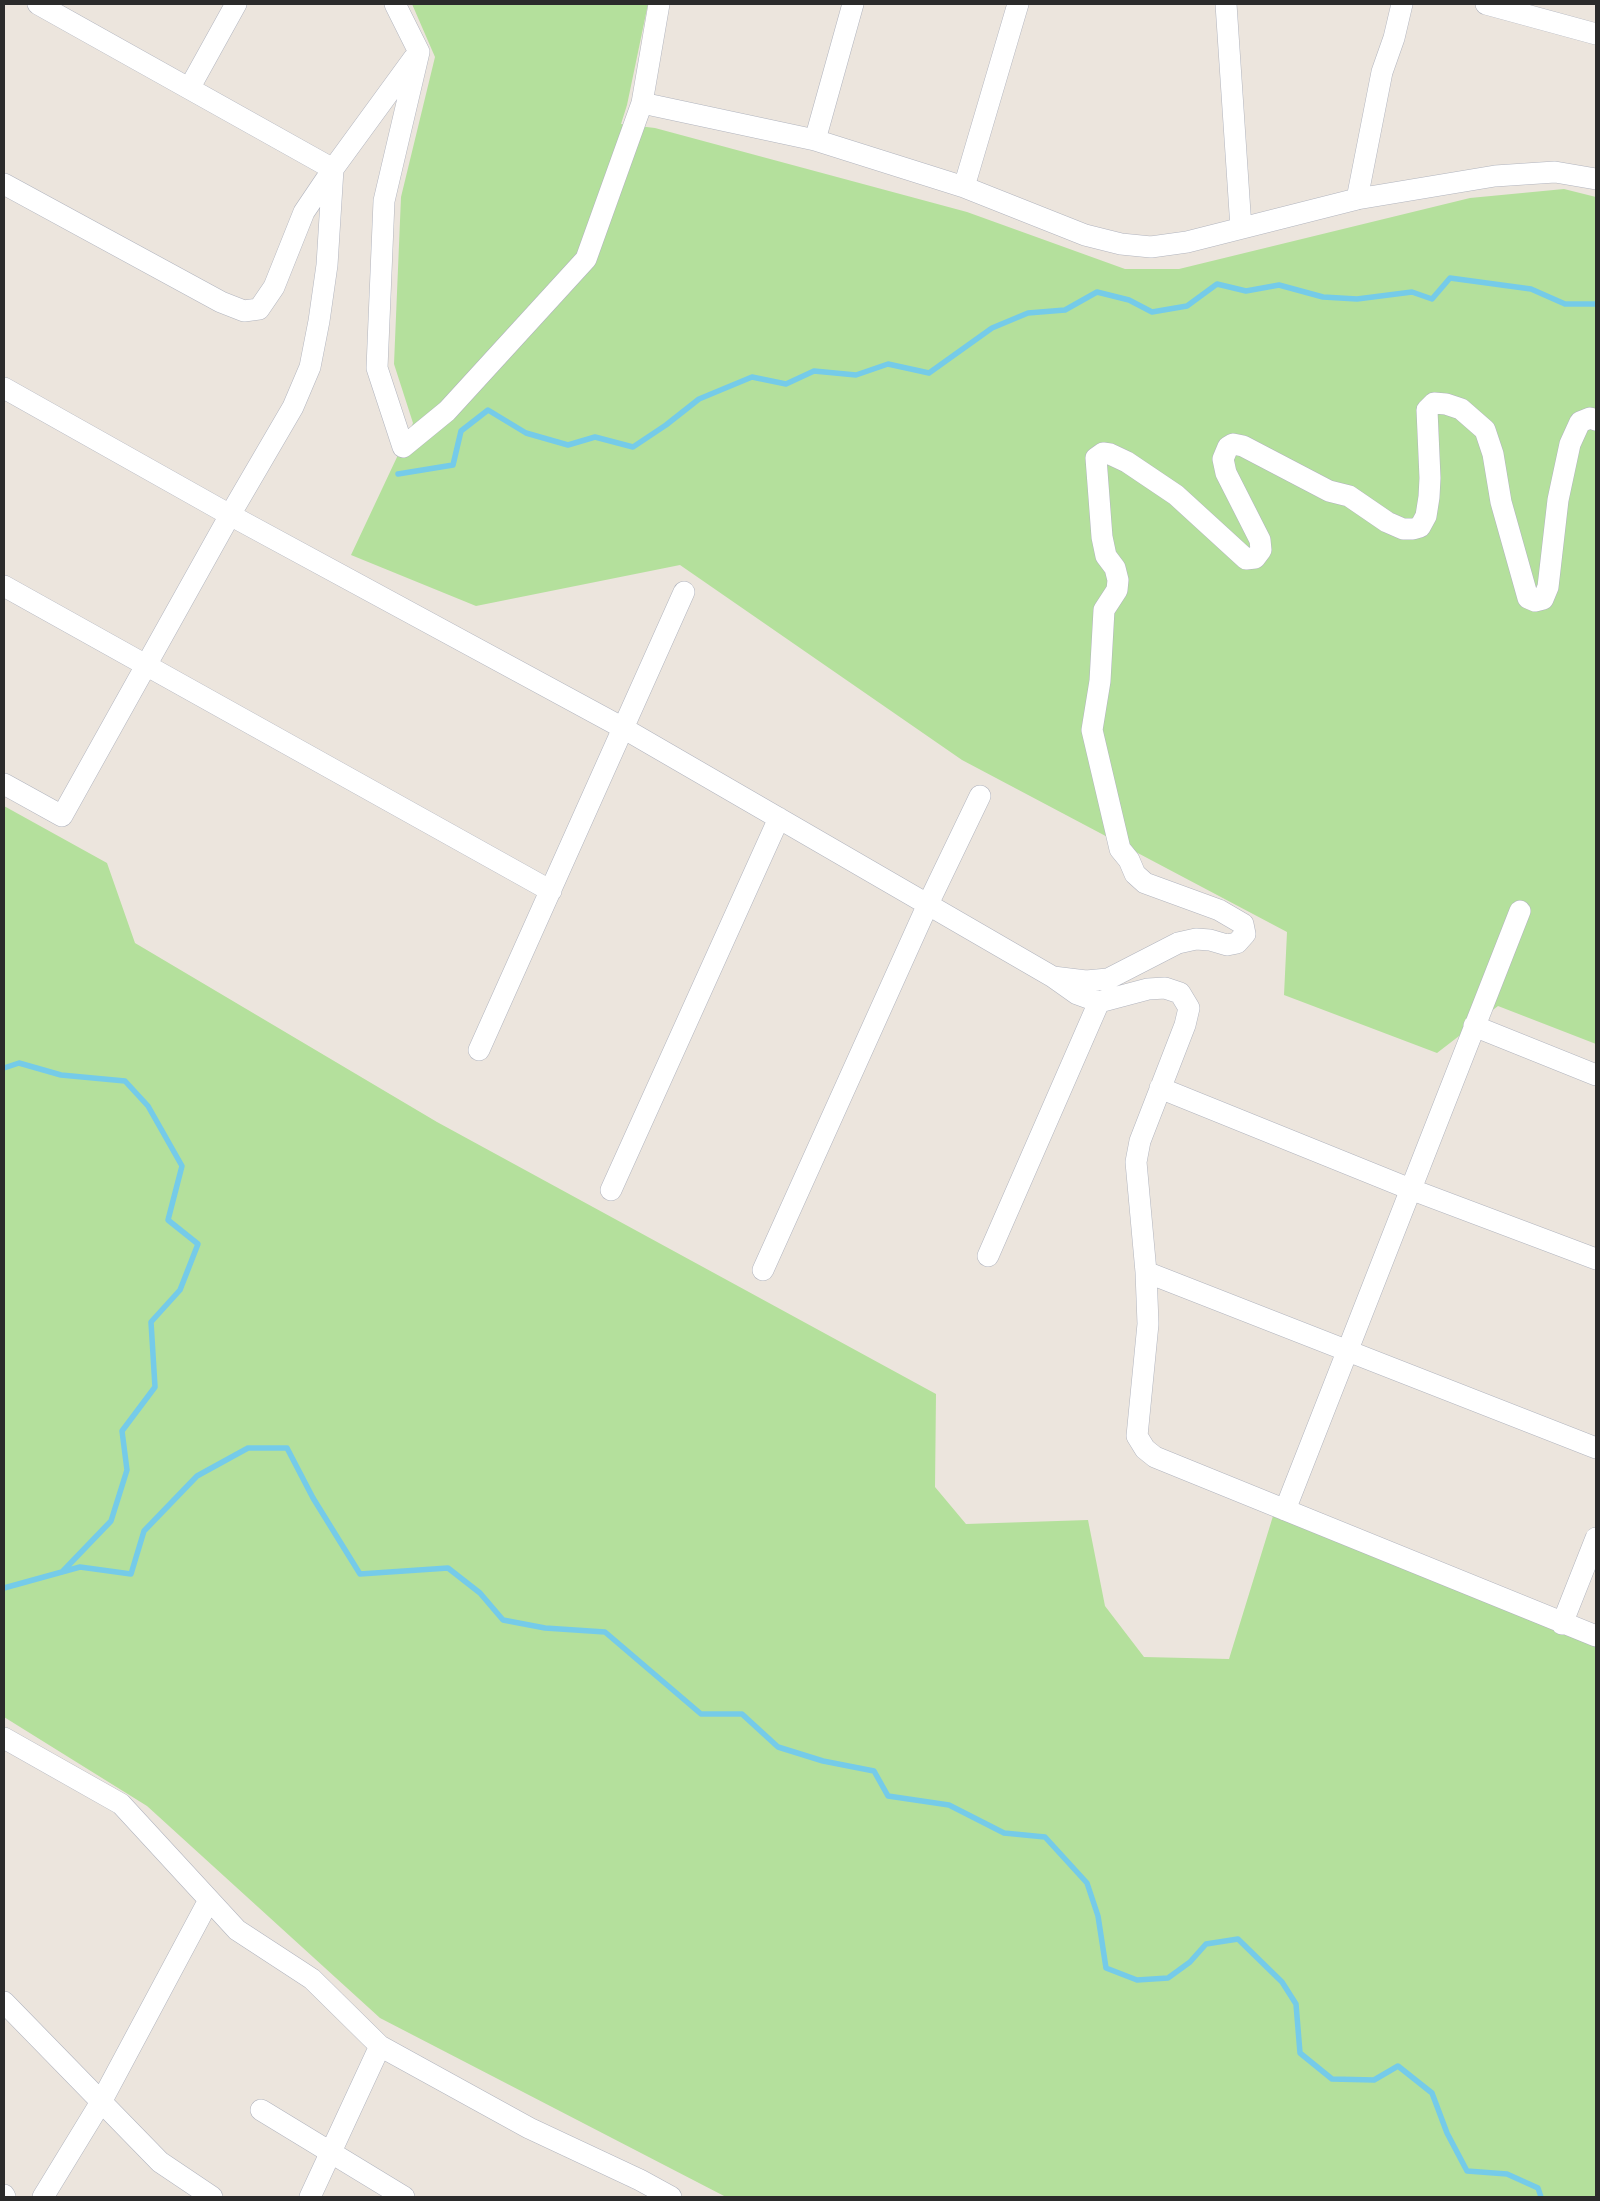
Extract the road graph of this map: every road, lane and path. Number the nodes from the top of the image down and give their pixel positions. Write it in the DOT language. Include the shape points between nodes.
graph roads {
  1 [pos="38,4"];
  2 [pos="236,4"];
  3 [pos="395,4"];
  4 [pos="659,4"];
  5 [pos="853,4"];
  6 [pos="1018,4"];
  7 [pos="1226,4"];
  8 [pos="1402,4"];
  9 [pos="1486,4"];
  10 [pos="1596,34"];
  11 [pos="419,52"];
  12 [pos="190,88"];
  13 [pos="642,103"];
  14 [pos="815,140"];
  15 [pos="332,169"];
  16 [pos="1596,179"];
  17 [pos="4,184"];
  18 [pos="964,187"];
  19 [pos="1357,199"];
  20 [pos="1241,228"];
  21 [pos="4,388"];
  22 [pos="1596,420"];
  23 [pos="230,515"];
  24 [pos="4,586"];
  25 [pos="684,592"];
  26 [pos="146,666"];
  27 [pos="623,728"];
  28 [pos="4,784"];
  29 [pos="980,796"];
  30 [pos="778,818"];
  31 [pos="551,891"];
  32 [pos="928,904"];
  33 [pos="1520,911"];
  34 [pos="1053,977"];
  35 [pos="1099,1002"];
  36 [pos="1474,1026"];
  37 [pos="479,1050"];
  38 [pos="1596,1074"];
  39 [pos="1160,1088"];
  40 [pos="1410,1189"];
  41 [pos="611,1190"];
  42 [pos="988,1256"];
  43 [pos="1596,1259"];
  44 [pos="763,1270"];
  45 [pos="1146,1272"];
  46 [pos="1347,1350"];
  47 [pos="1596,1448"];
  48 [pos="1285,1510"];
  49 [pos="1596,1538"];
  50 [pos="1562,1624"];
  51 [pos="1596,1636"];
  52 [pos="4,1738"];
  53 [pos="209,1900"];
  54 [pos="4,2002"];
  55 [pos="380,2046"];
  56 [pos="101,2102"];
  57 [pos="261,2110"];
  58 [pos="331,2153"];
  59 [pos="43,2197"];
  60 [pos="212,2197"];
  61 [pos="310,2197"];
  62 [pos="404,2197"];
  63 [pos="671,2197"];
  1 -- 12 [label="street"];
  2 -- 12 [label="street"];
  3 -- 11 [label="street"];
  4 -- 13 [label="street"];
  5 -- 14 [label="street"];
  6 -- 18 [label="street"];
  7 -- 20 [label="street"];
  8 -- 19 [label="street" via="1382,72"];
  9 -- 10 [label="street"];
  11 -- 13 [label="street" via="384,201 377,368 403,447 447,411 586,259"];
  11 -- 15 [label="street"];
  12 -- 15 [label="street"];
  13 -- 14 [label="street"];
  14 -- 18 [label="street"];
  15 -- 17 [label="street" via="304,212 274,287 259,310 244,311 221,302"];
  15 -- 23 [label="street" via="327,265 310,367 293,407"];
  16 -- 19 [label="street" via="1554,172 1494,176"];
  18 -- 20 [label="street" via="1086,235 1120,244 1152,247 1188,242"];
  19 -- 20 [label="street"];
  21 -- 23 [label="street"];
  22 -- 34 [label="street" via="1590,418 1580,422 1570,444 1558,500 1548,587 1543,599 1535,601 1528,598 1485,430 1461,409 1446,404 1434,403 1427,410 1429,497 1426,516 1413,530 1387,522 1349,496 1329,491 1243,446 1233,444 1228,448 1223,459 1226,473 1260,540 1261,550 1255,558 1246,559 1176,495 1127,462 1103,453 1096,458 1102,537 1106,556 1115,568 1118,580 1117,590 1104,610 1100,681 1092,730 1120,849 1135,874 1145,883 1219,910 1243,924 1245,934 1237,943 1227,945 1196,939 1178,943 1108,979 1086,981"];
  23 -- 26 [label="street"];
  23 -- 27 [label="street"];
  24 -- 26 [label="street"];
  25 -- 27 [label="street"];
  26 -- 28 [label="street" via="62,816"];
  26 -- 31 [label="street"];
  27 -- 30 [label="street"];
  27 -- 31 [label="street"];
  29 -- 32 [label="street"];
  30 -- 32 [label="street"];
  30 -- 41 [label="street"];
  31 -- 37 [label="street"];
  32 -- 34 [label="street"];
  32 -- 44 [label="street"];
  33 -- 36 [label="street"];
  34 -- 35 [label="street" via="1077,994"];
  35 -- 39 [label="street" via="1148,989 1165,988 1180,993 1189,1008"];
  35 -- 42 [label="street"];
  36 -- 38 [label="street"];
  36 -- 40 [label="street"];
  39 -- 40 [label="street"];
  39 -- 45 [label="street" via="1140,1140 1136,1162"];
  40 -- 43 [label="street"];
  40 -- 46 [label="street"];
  45 -- 46 [label="street"];
  45 -- 48 [label="street" via="1148,1324 1137,1436 1155,1457"];
  46 -- 47 [label="street"];
  46 -- 48 [label="street"];
  48 -- 50 [label="street"];
  49 -- 50 [label="street"];
  50 -- 51 [label="street"];
  52 -- 53 [label="street" via="121,1804"];
  53 -- 55 [label="street" via="237,1930 312,1979"];
  53 -- 56 [label="street"];
  54 -- 56 [label="street"];
  55 -- 58 [label="street"];
  55 -- 63 [label="street" via="529,2128"];
  56 -- 59 [label="street"];
  56 -- 60 [label="street" via="160,2162"];
  57 -- 58 [label="street"];
  58 -- 61 [label="street"];
  58 -- 62 [label="street"];
}
